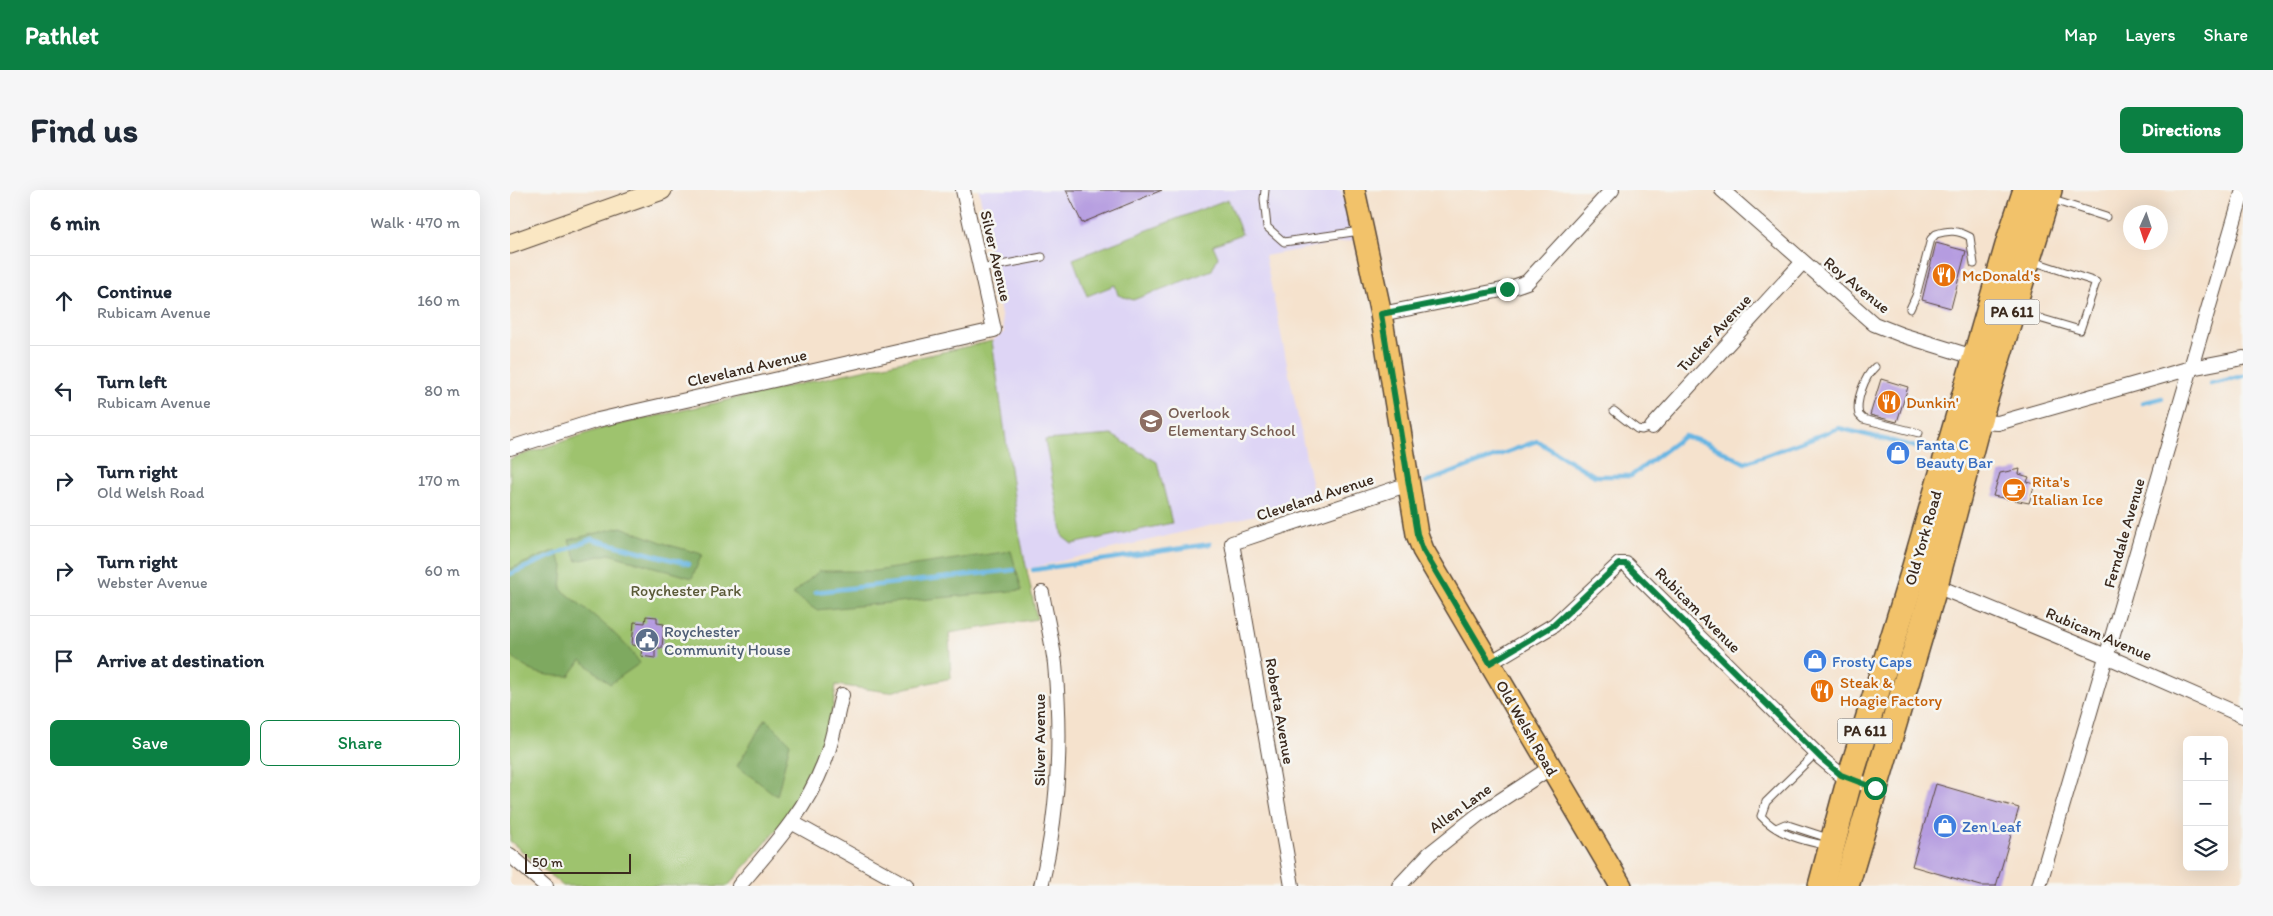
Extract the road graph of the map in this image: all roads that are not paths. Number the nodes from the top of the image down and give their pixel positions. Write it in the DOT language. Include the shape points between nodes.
graph roads {
  1 [pos="662,190"];
  2 [pos="963,190"];
  3 [pos="1265,190"];
  4 [pos="1354,190"];
  5 [pos="1612,190"];
  6 [pos="1722,190"];
  7 [pos="2243,190"];
  8 [pos="2040,192"];
  9 [pos="2106,217"];
  10 [pos="1362,231"];
  11 [pos="510,244"];
  12 [pos="1042,256"];
  13 [pos="2028,260"];
  14 [pos="1802,263"];
  15 [pos="1974,264"];
  16 [pos="980,269"];
  17 [pos="1910,309"];
  18 [pos="2012,310"];
  19 [pos="1381,314"];
  20 [pos="994,330"];
  21 [pos="2243,358"];
  22 [pos="1985,360"];
  23 [pos="1875,367"];
  24 [pos="2191,368"];
  25 [pos="1614,411"];
  26 [pos="1978,422"];
  27 [pos="1652,427"];
  28 [pos="1919,433"];
  29 [pos="510,448"];
  30 [pos="1409,484"];
  31 [pos="1232,543"];
  32 [pos="1912,577"];
  33 [pos="1935,585"];
  34 [pos="1042,593"];
  35 [pos="2106,656"];
  36 [pos="1490,663"];
  37 [pos="842,695"];
  38 [pos="2243,716"];
  39 [pos="1816,753"];
  40 [pos="1550,768"];
  41 [pos="1850,778"];
  42 [pos="1875,788"];
  43 [pos="793,823"];
  44 [pos="1832,843"];
  45 [pos="510,855"];
  46 [pos="546,886"];
  47 [pos="739,886"];
  48 [pos="907,886"];
  49 [pos="1041,886"];
  50 [pos="1292,886"];
  51 [pos="1399,886"];
  52 [pos="1621,886"];
  53 [pos="1821,886"];
  54 [pos="1846,886"];
  55 [pos="2039,886"];
  1 -- 11 [label="main road"];
  2 -- 16 [label="street, Silver Avenue"];
  3 -- 10 [label="lane" via="1267,227 1284,242"];
  4 -- 10 [label="main road, Old Welsh Road"];
  5 -- 19 [label="street" via="1527,282 1507,289"];
  6 -- 14 [label="street, Roy Avenue"];
  7 -- 24 [label="street, Ferndale Avenue"];
  8 -- 9 [label="lane"];
  8 -- 13 [label="highway, Old York Road / PA 611"];
  8 -- 22 [label="highway, Old York Road / PA 611"];
  10 -- 19 [label="main road, Old Welsh Road"];
  12 -- 16 [label="lane"];
  13 -- 18 [label="highway, Old York Road / PA 611"];
  13 -- 18 [label="lane" via="2096,282 2080,330"];
  14 -- 22 [label="street, Roy Avenue" via="1874,324"];
  14 -- 27 [label="street, Tucker Avenue"];
  15 -- 17 [label="lane" via="1970,236 1951,230 1936,234"];
  16 -- 20 [label="street, Silver Avenue"];
  18 -- 22 [label="highway, Old York Road / PA 611"];
  19 -- 30 [label="main road, Old Welsh Road"];
  20 -- 29 [label="street, Cleveland Avenue" via="598,420"];
  21 -- 24 [label="street"];
  22 -- 26 [label="highway, Old York Road / PA 611"];
  22 -- 32 [label="highway, Old York Road / PA 611"];
  23 -- 28 [label="lane" via="1868,373 1859,415"];
  24 -- 26 [label="street" via="1998,423"];
  24 -- 35 [label="street, Ferndale Avenue"];
  25 -- 27 [label="lane" via="1637,429"];
  26 -- 33 [label="highway, Old York Road / PA 611"];
  30 -- 31 [label="street, Cleveland Avenue"];
  30 -- 36 [label="main road, Old Welsh Road" via="1417,534 1423,550"];
  31 -- 50 [label="street, Roberta Avenue"];
  32 -- 33 [label="street, Rubicam Avenue"];
  32 -- 41 [label="highway, Old York Road / PA 611"];
  33 -- 35 [label="street, Rubicam Avenue"];
  33 -- 42 [label="highway, Old York Road / PA 611"];
  34 -- 49 [label="street, Silver Avenue" via="1054,661 1059,781"];
  35 -- 38 [label="street, Rubicam Avenue"];
  35 -- 55 [label="street, Ferndale Avenue"];
  36 -- 39 [label="street, Rubicam Avenue" via="1554,625 1619,564 1626,564"];
  36 -- 40 [label="main road, Old Welsh Road"];
  37 -- 43 [label="street" via="825,760"];
  39 -- 41 [label="street, Rubicam Avenue" via="1841,775"];
  39 -- 44 [label="lane" via="1766,802 1761,816 1776,828 1785,824"];
  40 -- 51 [label="street, Allen Lane" via="1478,815 1436,848"];
  40 -- 52 [label="main road, Old Welsh Road"];
  41 -- 42 [label="street, Rubicam Avenue"];
  41 -- 44 [label="highway, Old York Road / PA 611"];
  42 -- 54 [label="highway, Old York Road / PA 611"];
  43 -- 47 [label="street"];
  43 -- 48 [label="street"];
  44 -- 53 [label="highway, Old York Road / PA 611"];
  45 -- 46 [label="street"];
}
